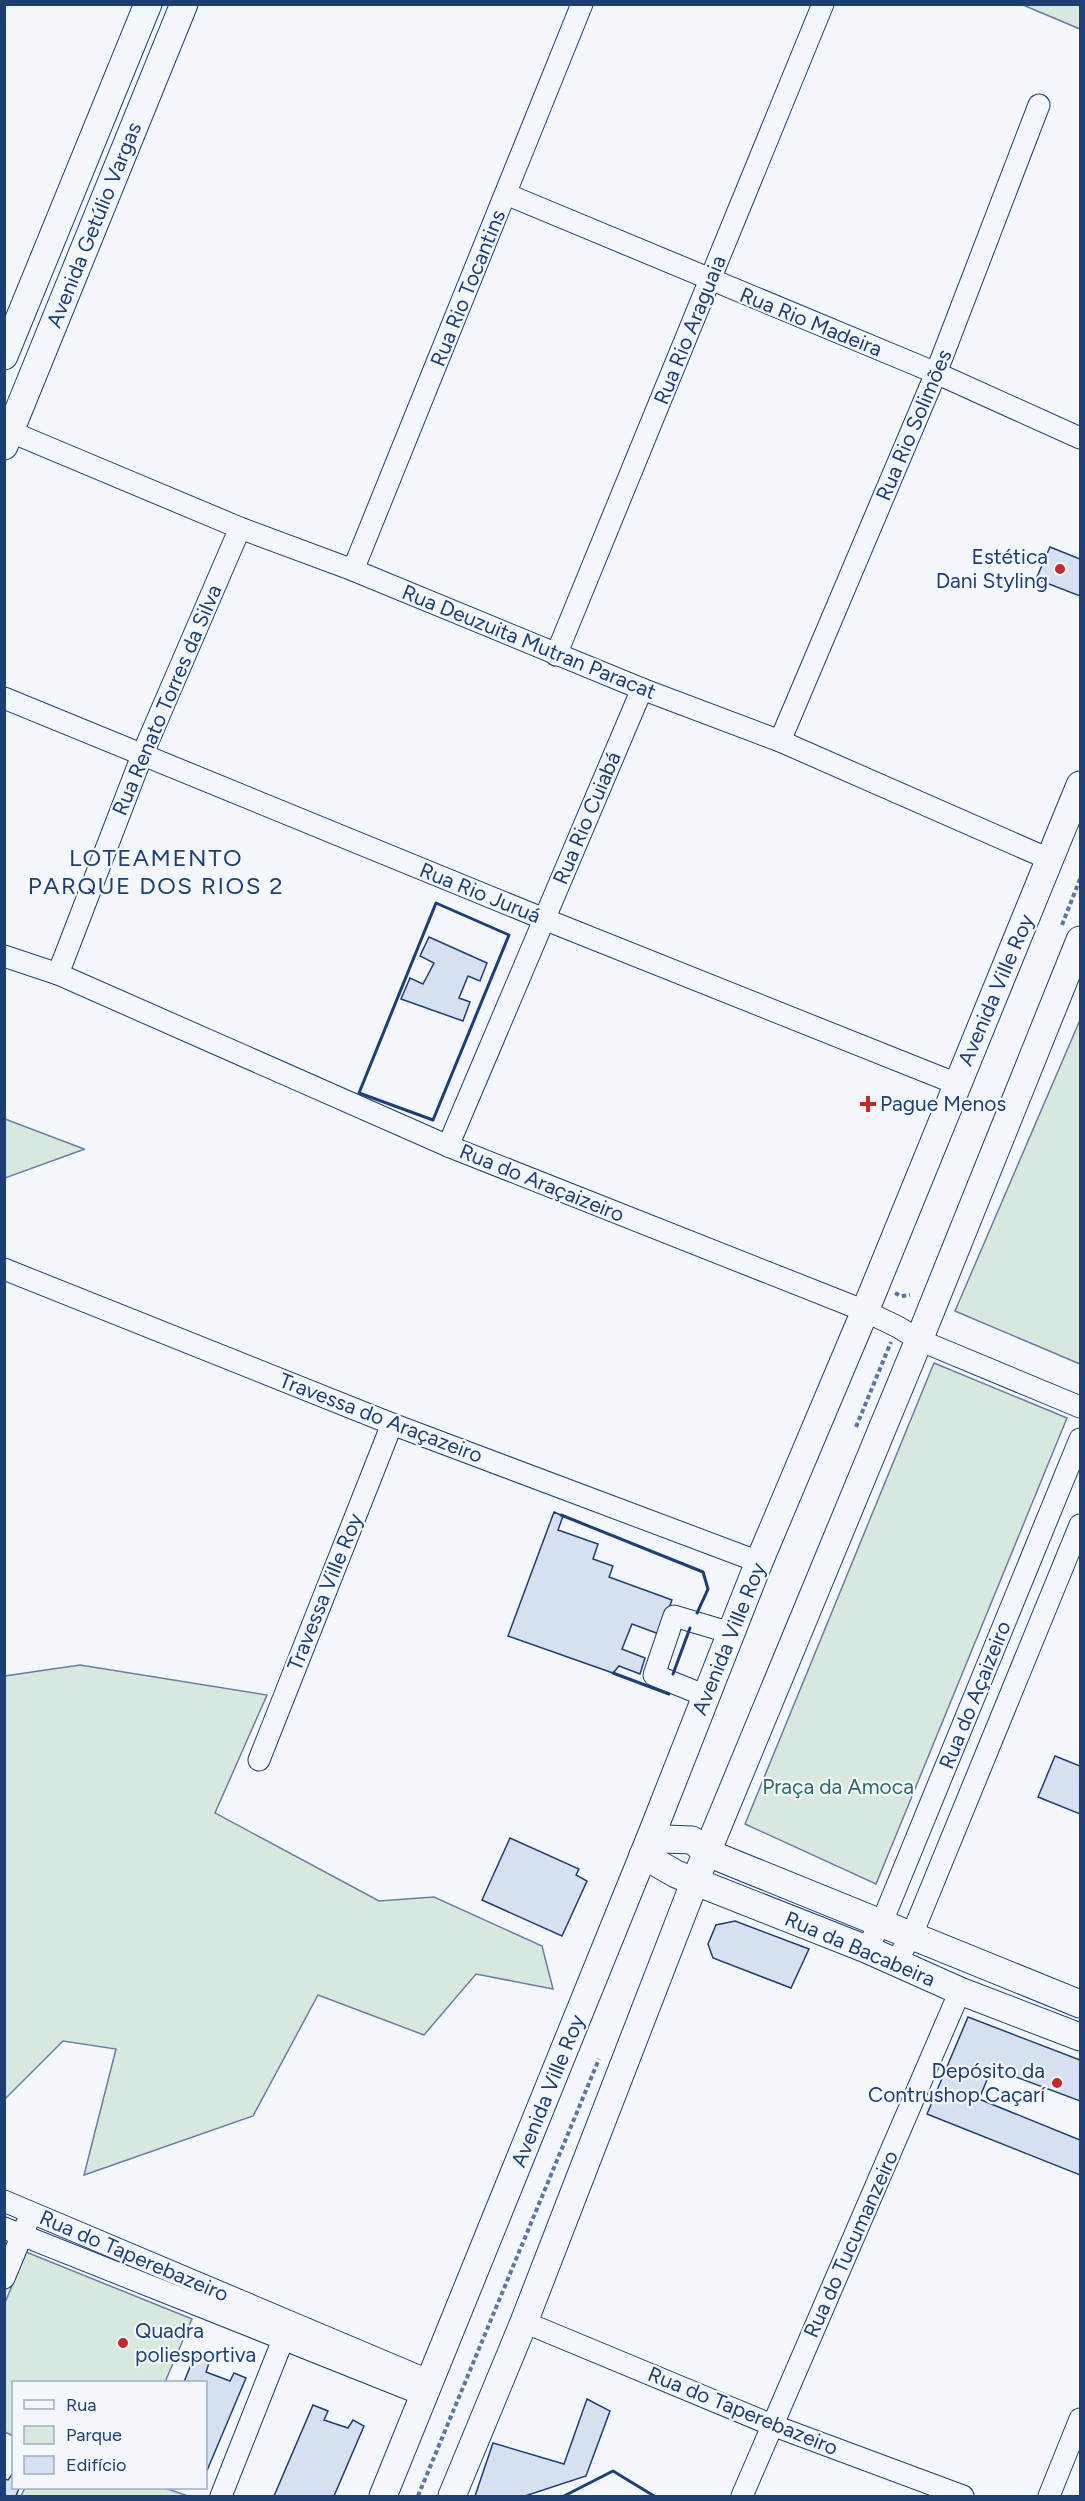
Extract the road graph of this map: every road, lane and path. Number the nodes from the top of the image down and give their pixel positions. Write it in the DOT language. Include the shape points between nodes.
graph roads {
  1 [pos="148,4"];
  2 [pos="184,4"];
  3 [pos="582,4"];
  4 [pos="823,4"];
  5 [pos="116,83"];
  6 [pos="147,95"];
  7 [pos="1039,105"];
  8 [pos="506,194"];
  9 [pos="710,280"];
  10 [pos="4,356"];
  11 [pos="936,374"];
  12 [pos="7,436"];
  13 [pos="1080,438"];
  14 [pos="240,528"];
  15 [pos="353,570"];
  16 [pos="556,655"];
  17 [pos="642,690"];
  18 [pos="4,698"];
  19 [pos="780,741"];
  20 [pos="143,753"];
  21 [pos="1080,785"];
  22 [pos="1051,860"];
  23 [pos="544,919"];
  24 [pos="1080,940"];
  25 [pos="4,956"];
  26 [pos="58,975"];
  27 [pos="957,1084"];
  28 [pos="448,1146"];
  29 [pos="4,1269"];
  30 [pos="865,1311"];
  31 [pos="919,1340"];
  32 [pos="1080,1407"];
  33 [pos="392,1424"];
  34 [pos="1080,1439"];
  35 [pos="1080,1526"];
  36 [pos="759,1562"];
  37 [pos="731,1633"];
  38 [pos="706,1696"];
  39 [pos="259,1760"];
  40 [pos="646,1848"];
  41 [pos="708,1853"];
  42 [pos="695,1881"];
  43 [pos="882,1922"];
  44 [pos="911,1937"];
  45 [pos="866,1949"];
  46 [pos="895,1962"];
  47 [pos="960,1991"];
  48 [pos="1080,2004"];
  49 [pos="1080,2037"];
  50 [pos="4,2201"];
  51 [pos="32,2212"];
  52 [pos="13,2231"];
  53 [pos="4,2278"];
  54 [pos="524,2322"];
  55 [pos="287,2331"];
  56 [pos="428,2388"];
  57 [pos="1080,2419"];
  58 [pos="772,2425"];
  59 [pos="221,2496"];
  60 [pos="383,2496"];
  61 [pos="452,2496"];
  62 [pos="742,2496"];
  63 [pos="963,2496"];
  64 [pos="1049,2496"];
  1 -- 5 [label="main road, Avenida Getúlio Vargas"];
  2 -- 6 [label="main road, Avenida Getúlio Vargas"];
  3 -- 8 [label="street, Rua Rio Tocantins"];
  4 -- 9 [label="street, Rua Rio Araguaia"];
  5 -- 6 [label="main road"];
  5 -- 10 [label="main road, Avenida Getúlio Vargas"];
  6 -- 12 [label="main road, Avenida Getúlio Vargas"];
  7 -- 11 [label="street, Rua Rio Solimões"];
  8 -- 9 [label="street, Rua Rio Madeira"];
  8 -- 15 [label="street, Rua Rio Tocantins"];
  9 -- 11 [label="street, Rua Rio Madeira"];
  9 -- 16 [label="street, Rua Rio Araguaia"];
  11 -- 13 [label="street, Rua Rio Madeira"];
  11 -- 19 [label="street, Rua Rio Solimões"];
  12 -- 14 [label="street, Rua Deuzuita Mutran Paracat"];
  14 -- 15 [label="street, Rua Deuzuita Mutran Paracat"];
  14 -- 20 [label="street, Rua Renato Torres da Silva"];
  15 -- 16 [label="street, Rua Deuzuita Mutran Paracat"];
  16 -- 17 [label="street, Rua Deuzuita Mutran Paracat"];
  17 -- 19 [label="street, Rua Deuzuita Mutran Paracat"];
  17 -- 23 [label="street, Rua Rio Cuiabá"];
  18 -- 20 [label="street, Rua Rio Juruá"];
  19 -- 22 [label="street, Rua Deuzuita Mutran Paracat"];
  20 -- 23 [label="street, Rua Rio Juruá"];
  20 -- 26 [label="street, Rua Renato Torres da Silva"];
  21 -- 22 [label="main road, Avenida Ville Roy"];
  22 -- 27 [label="main road, Avenida Ville Roy"];
  23 -- 27 [label="street, Rua Rio Juruá"];
  23 -- 28 [label="street, Rua Rio Cuiabá"];
  24 -- 31 [label="main road"];
  25 -- 26 [label="street, Rua do Araçaizeiro"];
  26 -- 28 [label="street, Rua do Araçaizeiro"];
  27 -- 30 [label="main road, Avenida Ville Roy"];
  28 -- 30 [label="street, Rua do Araçaizeiro"];
  29 -- 33 [label="street, Travessa do Araçazeiro"];
  30 -- 31 [label="street, Rua do Araçaizeiro"];
  30 -- 36 [label="main road, Avenida Ville Roy"];
  31 -- 32 [label="street, Rua do Araçaizeiro"];
  31 -- 41 [label="main road"];
  33 -- 36 [label="street, Travessa do Araçazeiro"];
  33 -- 39 [label="street, Travessa Ville Roy"];
  34 -- 43 [label="street, Rua do Açaizeiro"];
  35 -- 44 [label="street, Rua do Açaizeiro"];
  36 -- 37 [label="main road, Avenida Ville Roy"];
  37 -- 38 [label="main road, Avenida Ville Roy"];
  37 -- 38 [label="street" via="674,1616 654,1675"];
  38 -- 40 [label="main road, Avenida Ville Roy"];
  40 -- 41 [label="main road, Rua da Bacabeira" via="665,1839 692,1840"];
  40 -- 42 [label="main road, Rua da Bacabeira" via="667,1869"];
  40 -- 56 [label="main road, Avenida Ville Roy"];
  41 -- 42 [label="main road"];
  41 -- 43 [label="main road, Rua da Bacabeira"];
  42 -- 45 [label="main road, Rua da Bacabeira"];
  42 -- 54 [label="main road"];
  43 -- 44 [label="main road, Rua da Bacabeira"];
  43 -- 45 [label="street, Rua do Açaizeiro"];
  44 -- 46 [label="street, Rua do Açaizeiro"];
  44 -- 48 [label="main road, Rua da Bacabeira"];
  45 -- 46 [label="main road, Rua da Bacabeira"];
  46 -- 47 [label="main road, Rua da Bacabeira"];
  47 -- 49 [label="main road, Rua da Bacabeira"];
  47 -- 58 [label="street, Rua do Tucumanzeiro"];
  50 -- 51 [label="street, Rua do Taperebazeiro"];
  51 -- 52 [label="street"];
  51 -- 55 [label="street, Rua do Taperebazeiro"];
  52 -- 53 [label="street"];
  52 -- 55 [label="street, Rua do Taperebazeiro"];
  54 -- 58 [label="street, Rua do Taperebazeiro"];
  54 -- 61 [label="main road"];
  55 -- 56 [label="street, Rua do Taperebazeiro"];
  55 -- 59 [label="street"];
  56 -- 60 [label="main road, Avenida Ville Roy"];
  57 -- 64 [label="street"];
  58 -- 62 [label="street, Rua do Tucumanzeiro"];
  58 -- 63 [label="street, Rua do Taperebazeiro"];
}
